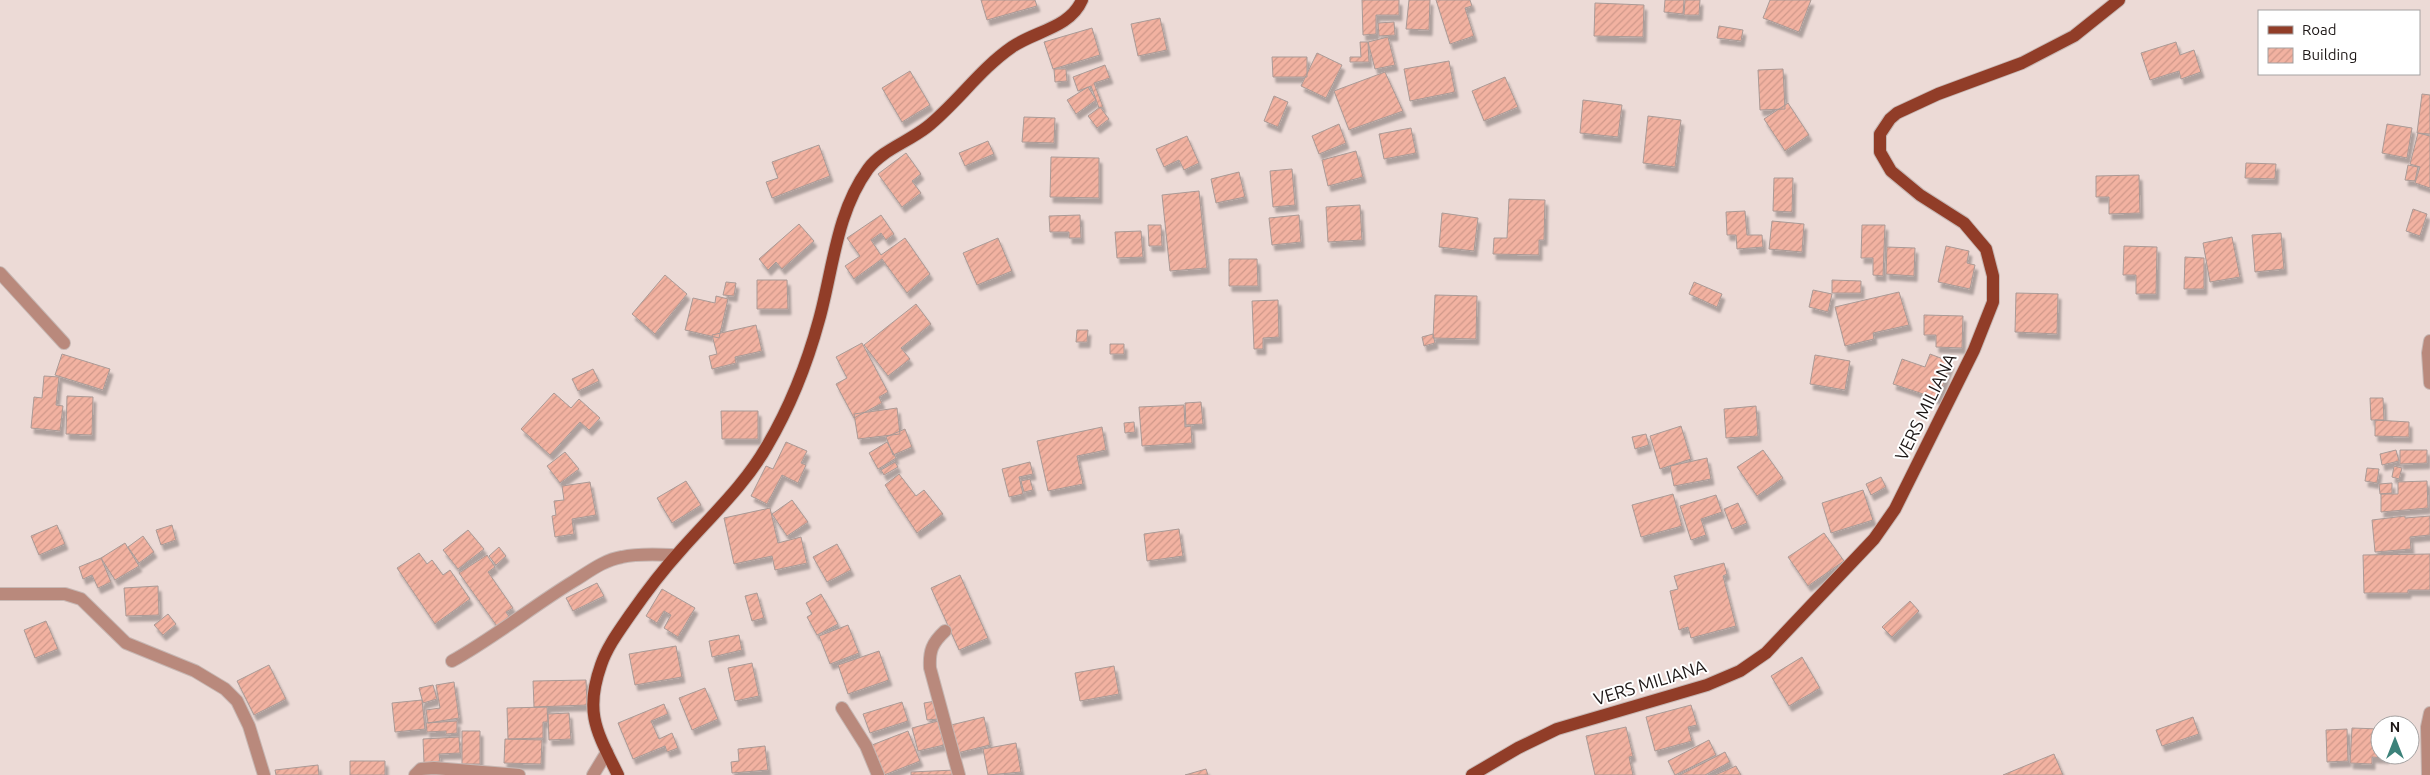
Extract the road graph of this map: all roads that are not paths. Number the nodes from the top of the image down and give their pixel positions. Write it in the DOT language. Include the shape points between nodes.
graph roads {
  1 [pos="1082,0"];
  2 [pos="2119,0"];
  3 [pos="0,272"];
  4 [pos="2430,342"];
  5 [pos="64,343"];
  6 [pos="2430,383"];
  7 [pos="676,555"];
  8 [pos="0,594"];
  9 [pos="945,631"];
  10 [pos="452,661"];
  11 [pos="842,708"];
  12 [pos="2430,713"];
  13 [pos="607,752"];
  14 [pos="264,775"];
  15 [pos="415,775"];
  16 [pos="519,775"];
  17 [pos="593,775"];
  18 [pos="618,775"];
  19 [pos="878,775"];
  20 [pos="959,775"];
  21 [pos="1472,775"];
  22 [pos="2428,775"];
  1 -- 7 [label="main road" via="1075,13 1062,23 1020,42 999,56 926,127 869,167 848,205 816,328 782,418 748,475"];
  2 -- 21 [label="main road, VERS MILIANA" via="2074,36 2022,63 1897,113 1880,134 1880,152 1891,171 1920,195 1964,223 1986,249 1993,276 1993,302 1974,350 1895,509 1874,539 1766,653 1740,671 1707,685 1557,729"];
  3 -- 5 [label="street"];
  4 -- 6 [label="street"];
  7 -- 10 [label="street" via="640,554 602,564 546,598 485,643"];
  7 -- 13 [label="main road" via="650,586 602,662 592,707"];
  8 -- 14 [label="street" via="65,594 81,600 126,643 195,671 225,689 237,701 249,726"];
  9 -- 20 [label="street" via="934,641 929,653 930,668"];
  11 -- 19 [label="street" via="866,746"];
  12 -- 22 [label="street" via="2427,727"];
  13 -- 17 [label="street"];
  13 -- 18 [label="main road"];
  15 -- 16 [label="street" via="421,769 434,768"];
}
